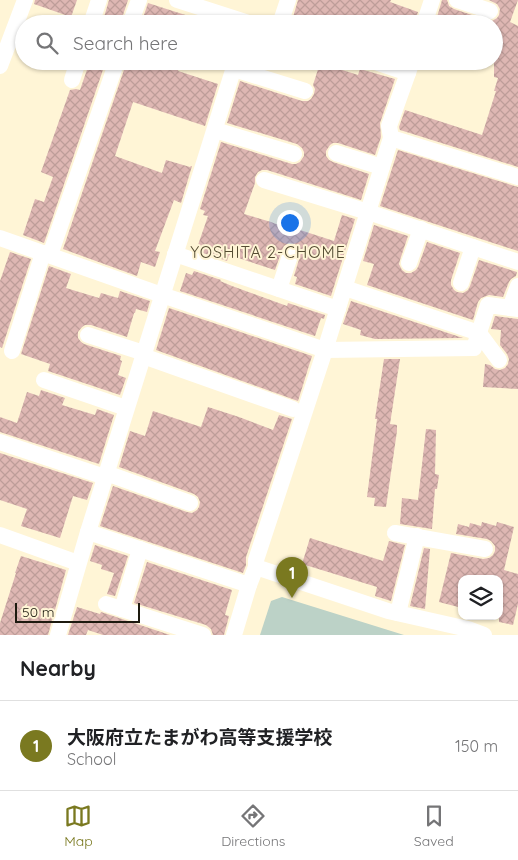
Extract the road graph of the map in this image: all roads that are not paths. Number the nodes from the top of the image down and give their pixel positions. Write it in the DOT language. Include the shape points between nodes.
graph roads {
  1 [pos="26,0"];
  2 [pos="100,0"];
  3 [pos="139,0"];
  4 [pos="178,0"];
  5 [pos="288,0"];
  6 [pos="457,0"];
  7 [pos="428,1"];
  8 [pos="490,11"];
  9 [pos="20,15"];
  10 [pos="94,15"];
  11 [pos="133,15"];
  12 [pos="224,15"];
  13 [pos="283,15"];
  14 [pos="426,15"];
  15 [pos="15,28"];
  16 [pos="0,66"];
  17 [pos="75,70"];
  18 [pos="115,70"];
  19 [pos="233,70"];
  20 [pos="248,70"];
  21 [pos="409,70"];
  22 [pos="72,80"];
  23 [pos="305,92"];
  24 [pos="214,130"];
  25 [pos="391,138"];
  26 [pos="336,153"];
  27 [pos="294,154"];
  28 [pos="382,167"];
  29 [pos="518,177"];
  30 [pos="264,180"];
  31 [pos="368,212"];
  32 [pos="421,229"];
  33 [pos="0,238"];
  34 [pos="473,247"];
  35 [pos="291,253"];
  36 [pos="47,254"];
  37 [pos="175,254"];
  38 [pos="409,262"];
  39 [pos="518,262"];
  40 [pos="461,283"];
  41 [pos="518,286"];
  42 [pos="345,288"];
  43 [pos="279,289"];
  44 [pos="162,295"];
  45 [pos="514,308"];
  46 [pos="338,309"];
  47 [pos="479,333"];
  48 [pos="88,335"];
  49 [pos="325,350"];
  50 [pos="12,351"];
  51 [pos="143,355"];
  52 [pos="499,360"];
  53 [pos="44,380"];
  54 [pos="126,408"];
  55 [pos="293,409"];
  56 [pos="0,442"];
  57 [pos="106,475"];
  58 [pos="190,503"];
  59 [pos="88,532"];
  60 [pos="395,533"];
  61 [pos="0,535"];
  62 [pos="416,536"];
  63 [pos="485,549"];
  64 [pos="140,550"];
  65 [pos="78,563"];
  66 [pos="256,567"];
  67 [pos="249,585"];
  68 [pos="398,613"];
  69 [pos="58,635"];
  70 [pos="203,635"];
  71 [pos="234,635"];
  72 [pos="484,635"];
  1 -- 9 [label="street"];
  2 -- 10 [label="street"];
  3 -- 11 [label="street"];
  4 -- 12 [label="street"];
  5 -- 13 [label="street"];
  6 -- 8 [label="street"];
  7 -- 14 [label="street"];
  15 -- 16 [label="street"];
  17 -- 22 [label="street"];
  18 -- 36 [label="street"];
  19 -- 24 [label="street"];
  20 -- 23 [label="street"];
  21 -- 25 [label="street" via="389,126"];
  24 -- 27 [label="street"];
  24 -- 37 [label="street"];
  25 -- 28 [label="street"];
  25 -- 29 [label="street"];
  26 -- 28 [label="street"];
  28 -- 31 [label="street"];
  30 -- 31 [label="street"];
  31 -- 32 [label="street"];
  31 -- 42 [label="street"];
  32 -- 34 [label="street"];
  32 -- 38 [label="street"];
  33 -- 36 [label="street"];
  34 -- 39 [label="street"];
  34 -- 40 [label="street"];
  35 -- 43 [label="street"];
  36 -- 44 [label="street"];
  36 -- 50 [label="street"];
  37 -- 43 [label="street"];
  37 -- 44 [label="street"];
  41 -- 45 [label="street"];
  42 -- 46 [label="street"];
  42 -- 47 [label="street"];
  43 -- 46 [label="street"];
  44 -- 49 [label="street"];
  44 -- 51 [label="street"];
  45 -- 47 [label="street" via="488,305"];
  46 -- 49 [label="street"];
  47 -- 49 [label="street" via="474,348"];
  47 -- 52 [label="street"];
  48 -- 51 [label="street"];
  49 -- 66 [label="street"];
  51 -- 54 [label="street"];
  51 -- 55 [label="street"];
  53 -- 54 [label="street"];
  54 -- 57 [label="street"];
  56 -- 57 [label="street"];
  57 -- 58 [label="street"];
  57 -- 59 [label="street"];
  59 -- 64 [label="street"];
  59 -- 65 [label="street"];
  60 -- 62 [label="street"];
  61 -- 65 [label="street"];
  62 -- 63 [label="street"];
  62 -- 68 [label="street"];
  64 -- 67 [label="street"];
  64 -- 70 [label="street" via="114,606"];
  65 -- 69 [label="street"];
  66 -- 67 [label="street"];
  66 -- 68 [label="street"];
  67 -- 71 [label="street"];
  68 -- 72 [label="street"];
}
